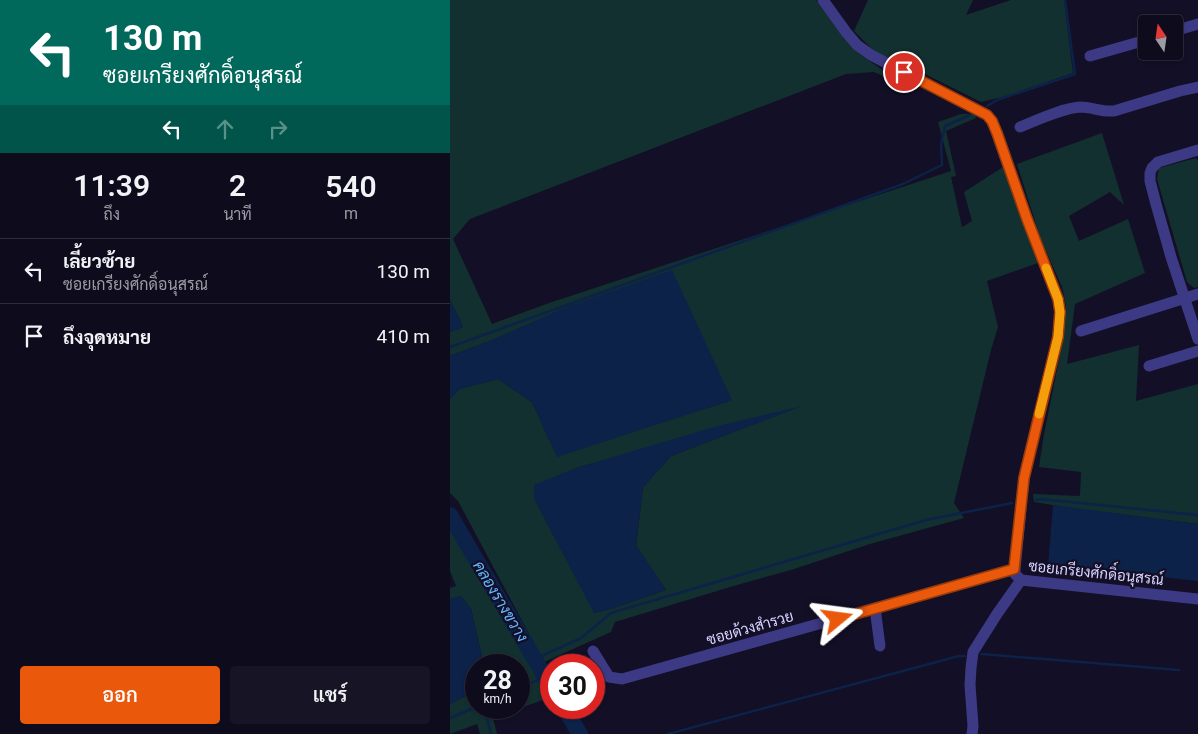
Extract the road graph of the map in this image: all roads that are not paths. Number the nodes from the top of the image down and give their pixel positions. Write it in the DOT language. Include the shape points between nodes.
graph roads {
  1 [pos="824,0"];
  2 [pos="1198,24"];
  3 [pos="1183,28"];
  4 [pos="1138,42"];
  5 [pos="1090,56"];
  6 [pos="1198,87"];
  7 [pos="1020,126"];
  8 [pos="1198,150"];
  9 [pos="1198,294"];
  10 [pos="1184,298"];
  11 [pos="1081,331"];
  12 [pos="1198,339"];
  13 [pos="1198,351"];
  14 [pos="1149,366"];
  15 [pos="1014,569"];
  16 [pos="1020,580"];
  17 [pos="1198,599"];
  18 [pos="875,608"];
  19 [pos="880,646"];
  20 [pos="593,652"];
  21 [pos="972,734"];
  1 -- 15 [label="street, ซอยเกรียงศักดิ์อนุสรณ์" via="857,45 987,115 992,121 1058,299 1058,337 1024,478"];
  2 -- 3 [label="street"];
  4 -- 5 [label="street"];
  6 -- 7 [label="street" via="1114,112 1071,108"];
  8 -- 10 [label="street" via="1158,162 1150,173"];
  9 -- 10 [label="street"];
  10 -- 11 [label="street"];
  10 -- 12 [label="street"];
  13 -- 14 [label="street"];
  15 -- 16 [label="street, ซอยเกรียงศักดิ์อนุสรณ์"];
  15 -- 18 [label="street, ซอยด้วงสำรวย"];
  16 -- 17 [label="street, ซอยเกรียงศักดิ์อนุสรณ์"];
  16 -- 21 [label="street" via="974,652 970,685"];
  18 -- 19 [label="street"];
  18 -- 20 [label="street, ซอยด้วงสำรวย" via="622,679 609,676"];
}
